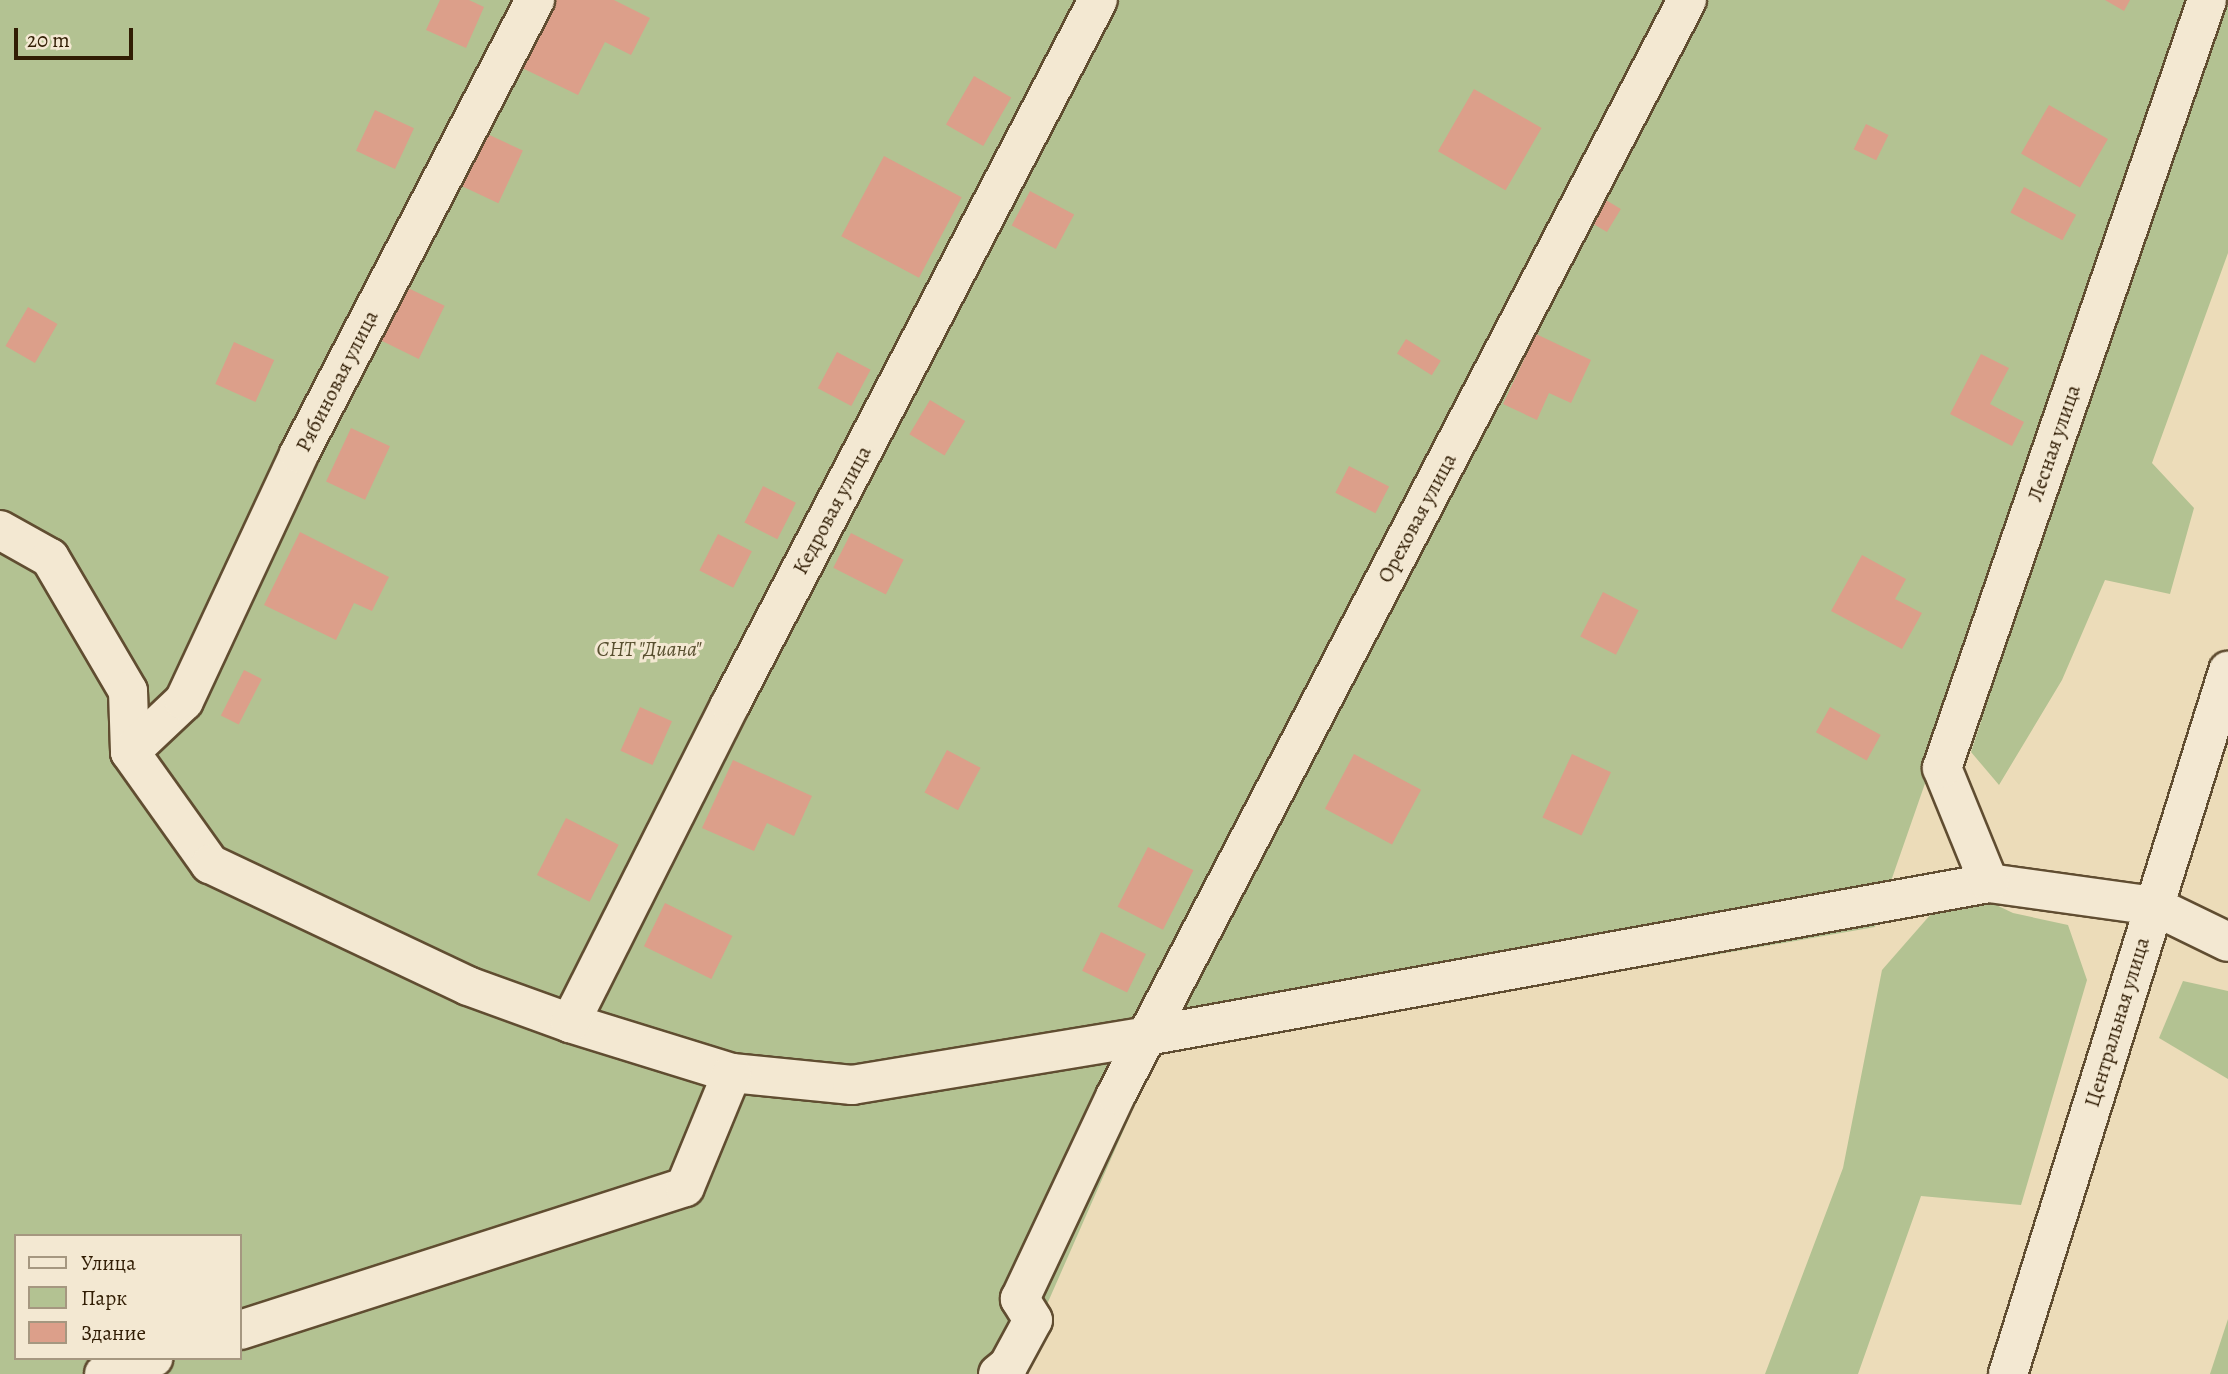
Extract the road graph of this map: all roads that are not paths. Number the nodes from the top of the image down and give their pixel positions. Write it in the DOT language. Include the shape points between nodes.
graph roads {
  1 [pos="535,0"];
  2 [pos="1098,0"];
  3 [pos="1687,0"];
  4 [pos="2207,0"];
  5 [pos="0,530"];
  6 [pos="2228,671"];
  7 [pos="130,752"];
  8 [pos="1989,883"];
  9 [pos="2154,906"];
  10 [pos="2228,942"];
  11 [pos="570,1023"];
  12 [pos="1147,1037"];
  13 [pos="732,1073"];
  14 [pos="242,1329"];
  15 [pos="147,1360"];
  16 [pos="104,1374"];
  17 [pos="998,1374"];
  18 [pos="2008,1374"];
  1 -- 7 [label="street, Рябиновая улица" via="299,454 184,701"];
  2 -- 11 [label="street, Кедровая улица" via="730,705"];
  3 -- 12 [label="street, Ореховая улица"];
  4 -- 8 [label="street, Лесная улица" via="1942,768"];
  5 -- 7 [label="street" via="50,558 128,691"];
  6 -- 9 [label="street, Центральная улица"];
  7 -- 11 [label="street" via="210,864 468,986"];
  8 -- 9 [label="street"];
  8 -- 12 [label="street"];
  9 -- 10 [label="street"];
  9 -- 18 [label="street, Центральная улица"];
  11 -- 13 [label="street"];
  12 -- 13 [label="street" via="852,1085"];
  12 -- 17 [label="street, Ореховая улица" via="1020,1299 1033,1320 1008,1366"];
  13 -- 14 [label="street" via="685,1188"];
  15 -- 16 [label="street"];
}
